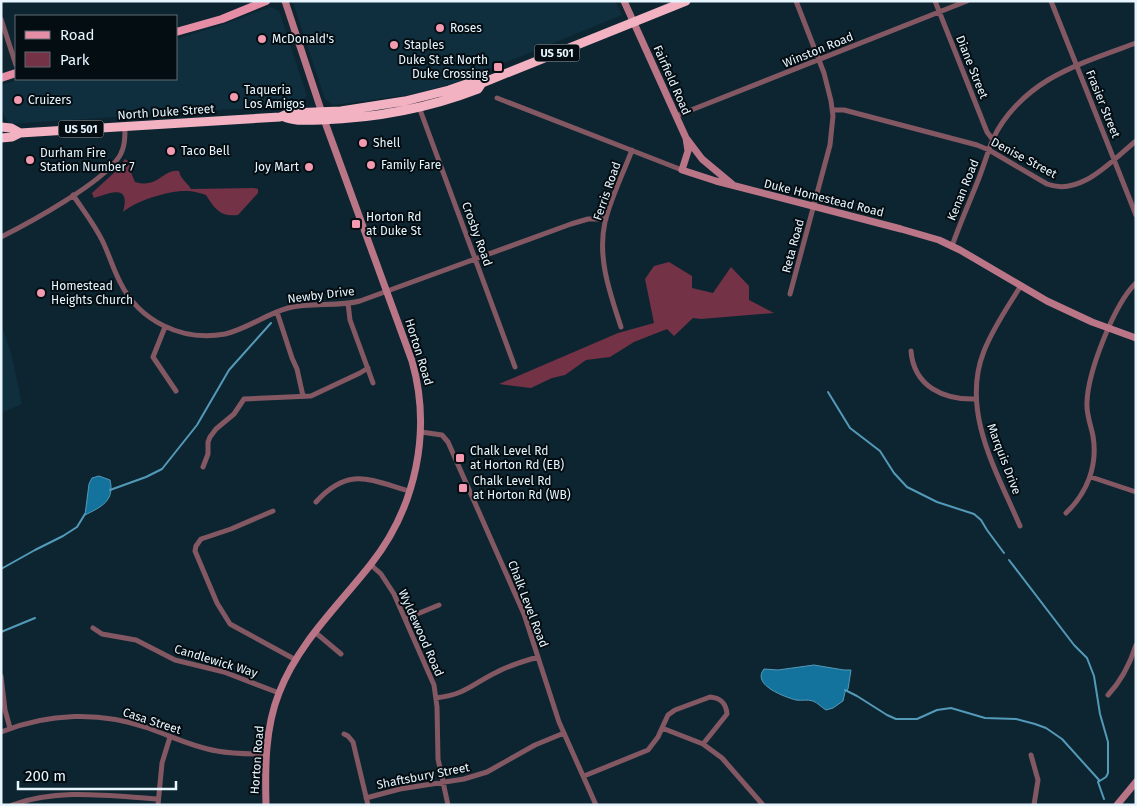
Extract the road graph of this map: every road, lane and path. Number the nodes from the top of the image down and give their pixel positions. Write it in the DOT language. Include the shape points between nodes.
graph roads {
  1 [pos="266,1"];
  2 [pos="285,1"];
  3 [pos="624,1"];
  4 [pos="686,1"];
  5 [pos="796,1"];
  6 [pos="935,1"];
  7 [pos="967,1"];
  8 [pos="1051,1"];
  9 [pos="939,12"];
  10 [pos="1,19"];
  11 [pos="633,22"];
  12 [pos="178,31"];
  13 [pos="1136,43"];
  14 [pos="819,60"];
  15 [pos="15,62"];
  16 [pos="1077,66"];
  17 [pos="15,73"];
  18 [pos="1,78"];
  19 [pos="482,83"];
  20 [pos="497,98"];
  21 [pos="419,107"];
  22 [pos="833,110"];
  23 [pos="324,116"];
  24 [pos="676,116"];
  25 [pos="125,127"];
  26 [pos="1,128"];
  27 [pos="20,133"];
  28 [pos="1,138"];
  29 [pos="686,138"];
  30 [pos="993,140"];
  31 [pos="1136,141"];
  32 [pos="632,150"];
  33 [pos="989,150"];
  34 [pos="1114,159"];
  35 [pos="682,170"];
  36 [pos="735,186"];
  37 [pos="73,195"];
  38 [pos="814,206"];
  39 [pos="1136,215"];
  40 [pos="606,219"];
  41 [pos="1,237"];
  42 [pos="952,246"];
  43 [pos="475,259"];
  44 [pos="1136,283"];
  45 [pos="1020,287"];
  46 [pos="387,291"];
  47 [pos="790,294"];
  48 [pos="348,303"];
  49 [pos="277,312"];
  50 [pos="165,327"];
  51 [pos="621,327"];
  52 [pos="1108,328"];
  53 [pos="1136,338"];
  54 [pos="910,351"];
  55 [pos="368,368"];
  56 [pos="515,368"];
  57 [pos="373,383"];
  58 [pos="176,390"];
  59 [pos="304,396"];
  60 [pos="976,399"];
  61 [pos="420,432"];
  62 [pos="203,468"];
  63 [pos="1090,477"];
  64 [pos="409,491"];
  65 [pos="1136,492"];
  66 [pos="316,502"];
  67 [pos="273,511"];
  68 [pos="1066,513"];
  69 [pos="1020,526"];
  70 [pos="371,565"];
  71 [pos="439,605"];
  72 [pos="405,619"];
  73 [pos="93,628"];
  74 [pos="316,633"];
  75 [pos="1136,645"];
  76 [pos="341,654"];
  77 [pos="538,657"];
  78 [pos="296,660"];
  79 [pos="1,676"];
  80 [pos="279,692"];
  81 [pos="1108,695"];
  82 [pos="436,698"];
  83 [pos="10,728"];
  84 [pos="662,728"];
  85 [pos="1,732"];
  86 [pos="564,733"];
  87 [pos="344,734"];
  88 [pos="170,737"];
  89 [pos="703,744"];
  90 [pos="266,754"];
  91 [pos="1031,755"];
  92 [pos="584,776"];
  93 [pos="442,782"];
  94 [pos="1136,782"];
  95 [pos="366,798"];
  96 [pos="158,802"];
  97 [pos="12,805"];
  98 [pos="266,805"];
  99 [pos="368,805"];
  100 [pos="448,805"];
  101 [pos="596,805"];
  102 [pos="763,805"];
  103 [pos="1034,805"];
  104 [pos="1117,805"];
  1 -- 12 [label="main road" via="222,19"];
  2 -- 23 [label="street, Horton Road"];
  3 -- 11 [label="street, Fairfield Road"];
  4 -- 11 [label="highway, North Duke Street / US 501"];
  5 -- 14 [label="street, Reta Road"];
  6 -- 9 [label="street, Diane Street"];
  7 -- 9 [label="street, Winston Road"];
  8 -- 16 [label="street, Frasier Street"];
  9 -- 14 [label="street, Winston Road"];
  9 -- 30 [label="street, Diane Street"];
  10 -- 15 [label="street"];
  11 -- 19 [label="highway, North Duke Street / US 501"];
  11 -- 24 [label="street, Fairfield Road"];
  13 -- 16 [label="street, Kenan Road"];
  14 -- 22 [label="street, Reta Road"];
  14 -- 24 [label="street, Winston Road"];
  16 -- 30 [label="street, Kenan Road" via="1048,80 1025,97 1006,118"];
  16 -- 34 [label="street, Frasier Street"];
  17 -- 18 [label="main road"];
  19 -- 21 [label="highway, North Duke Street / US 501" via="478,89"];
  19 -- 23 [label="highway, North Duke Street / US 501" via="475,81 405,102"];
  20 -- 32 [label="street, Duke Homestead Road"];
  21 -- 23 [label="highway, North Duke Street / US 501" via="394,112"];
  21 -- 43 [label="street, Crosby Road"];
  22 -- 33 [label="street, Denise Street"];
  22 -- 38 [label="street, Reta Road" via="830,144"];
  23 -- 25 [label="highway, North Duke Street / US 501"];
  23 -- 46 [label="street, Horton Road"];
  24 -- 29 [label="street, Fairfield Road"];
  25 -- 27 [label="highway, North Duke Street / US 501"];
  25 -- 37 [label="street" via="118,158 97,179"];
  26 -- 27 [label="highway, North Duke Street / US 501" via="11,128"];
  27 -- 28 [label="highway, North Duke Street / US 501"];
  29 -- 35 [label="street, Fairfield Road" via="688,151"];
  29 -- 36 [label="street" via="702,159"];
  30 -- 33 [label="street, Kenan Road"];
  31 -- 34 [label="street, Denise Street"];
  32 -- 35 [label="street, Duke Homestead Road"];
  32 -- 40 [label="street, Ferris Road"];
  33 -- 34 [label="street, Denise Street" via="1056,186 1083,182"];
  33 -- 42 [label="street, Kenan Road"];
  34 -- 39 [label="street, Frasier Street"];
  35 -- 36 [label="street, Duke Homestead Road"];
  36 -- 38 [label="street, Duke Homestead Road"];
  37 -- 41 [label="street"];
  37 -- 50 [label="street, Newby Drive" via="101,239 128,296 150,318"];
  38 -- 42 [label="street, Duke Homestead Road"];
  38 -- 47 [label="street, Reta Road"];
  40 -- 43 [label="street, Newby Drive" via="578,221"];
  40 -- 51 [label="street, Ferris Road" via="605,277"];
  42 -- 45 [label="street, Duke Homestead Road"];
  43 -- 46 [label="street, Newby Drive"];
  43 -- 56 [label="street, Crosby Road"];
  44 -- 52 [label="street" via="1126,293"];
  45 -- 52 [label="street, Duke Homestead Road"];
  45 -- 60 [label="street, Marquis Drive" via="983,353"];
  46 -- 48 [label="street, Newby Drive"];
  46 -- 61 [label="street, Horton Road" via="416,376 421,403"];
  48 -- 49 [label="street, Newby Drive" via="304,305"];
  48 -- 55 [label="street" via="350,320"];
  49 -- 50 [label="street, Newby Drive" via="240,329 215,335 191,335"];
  49 -- 59 [label="street"];
  50 -- 58 [label="street" via="153,358"];
  52 -- 53 [label="street, Duke Homestead Road"];
  52 -- 63 [label="street" via="1087,395 1094,453"];
  54 -- 60 [label="street" via="916,372 930,388 949,397"];
  55 -- 57 [label="street"];
  55 -- 59 [label="street" via="314,396"];
  59 -- 62 [label="street" via="244,399 234,414 210,436"];
  60 -- 69 [label="street, Marquis Drive" via="981,430"];
  61 -- 64 [label="street, Horton Road"];
  61 -- 77 [label="street, Chalk Level Road" via="442,435 448,442 524,614"];
  63 -- 65 [label="street"];
  63 -- 68 [label="street" via="1079,499"];
  64 -- 66 [label="street" via="381,482 356,479 332,487"];
  64 -- 70 [label="street, Horton Road" via="396,524"];
  67 -- 78 [label="street" via="201,539 195,552 217,603 230,624"];
  70 -- 72 [label="street, Wyldewood Road" via="386,581"];
  70 -- 74 [label="street, Horton Road"];
  71 -- 72 [label="street"];
  72 -- 82 [label="street, Wyldewood Road" via="434,685"];
  73 -- 80 [label="street, Candlewick Way" via="102,634 141,642 175,660 224,672"];
  74 -- 76 [label="street"];
  74 -- 78 [label="street, Horton Road"];
  75 -- 81 [label="street" via="1128,667"];
  77 -- 82 [label="street" via="498,671 458,694"];
  77 -- 86 [label="street, Chalk Level Road"];
  78 -- 80 [label="street, Horton Road"];
  79 -- 83 [label="street"];
  80 -- 90 [label="street, Horton Road"];
  82 -- 93 [label="street, Wyldewood Road" via="437,752"];
  83 -- 85 [label="street, Casa Street"];
  83 -- 88 [label="street, Casa Street" via="56,718 97,717 140,725"];
  84 -- 89 [label="street"];
  84 -- 89 [label="street" via="668,715 675,710 715,697 724,703 727,714"];
  84 -- 92 [label="street" via="648,750"];
  86 -- 92 [label="street, Chalk Level Road"];
  86 -- 93 [label="street, Shaftsbury Street" via="487,772"];
  87 -- 95 [label="street" via="353,742"];
  88 -- 90 [label="street, Casa Street" via="216,751"];
  88 -- 96 [label="street" via="162,763"];
  89 -- 102 [label="street" via="722,758"];
  90 -- 98 [label="street, Horton Road"];
  91 -- 103 [label="street" via="1038,780"];
  92 -- 101 [label="street, Chalk Level Road"];
  93 -- 95 [label="street, Shaftsbury Street"];
  93 -- 100 [label="street, Wyldewood Road"];
  94 -- 104 [label="street"];
  95 -- 99 [label="street"];
  96 -- 97 [label="street" via="68,794"];
}
